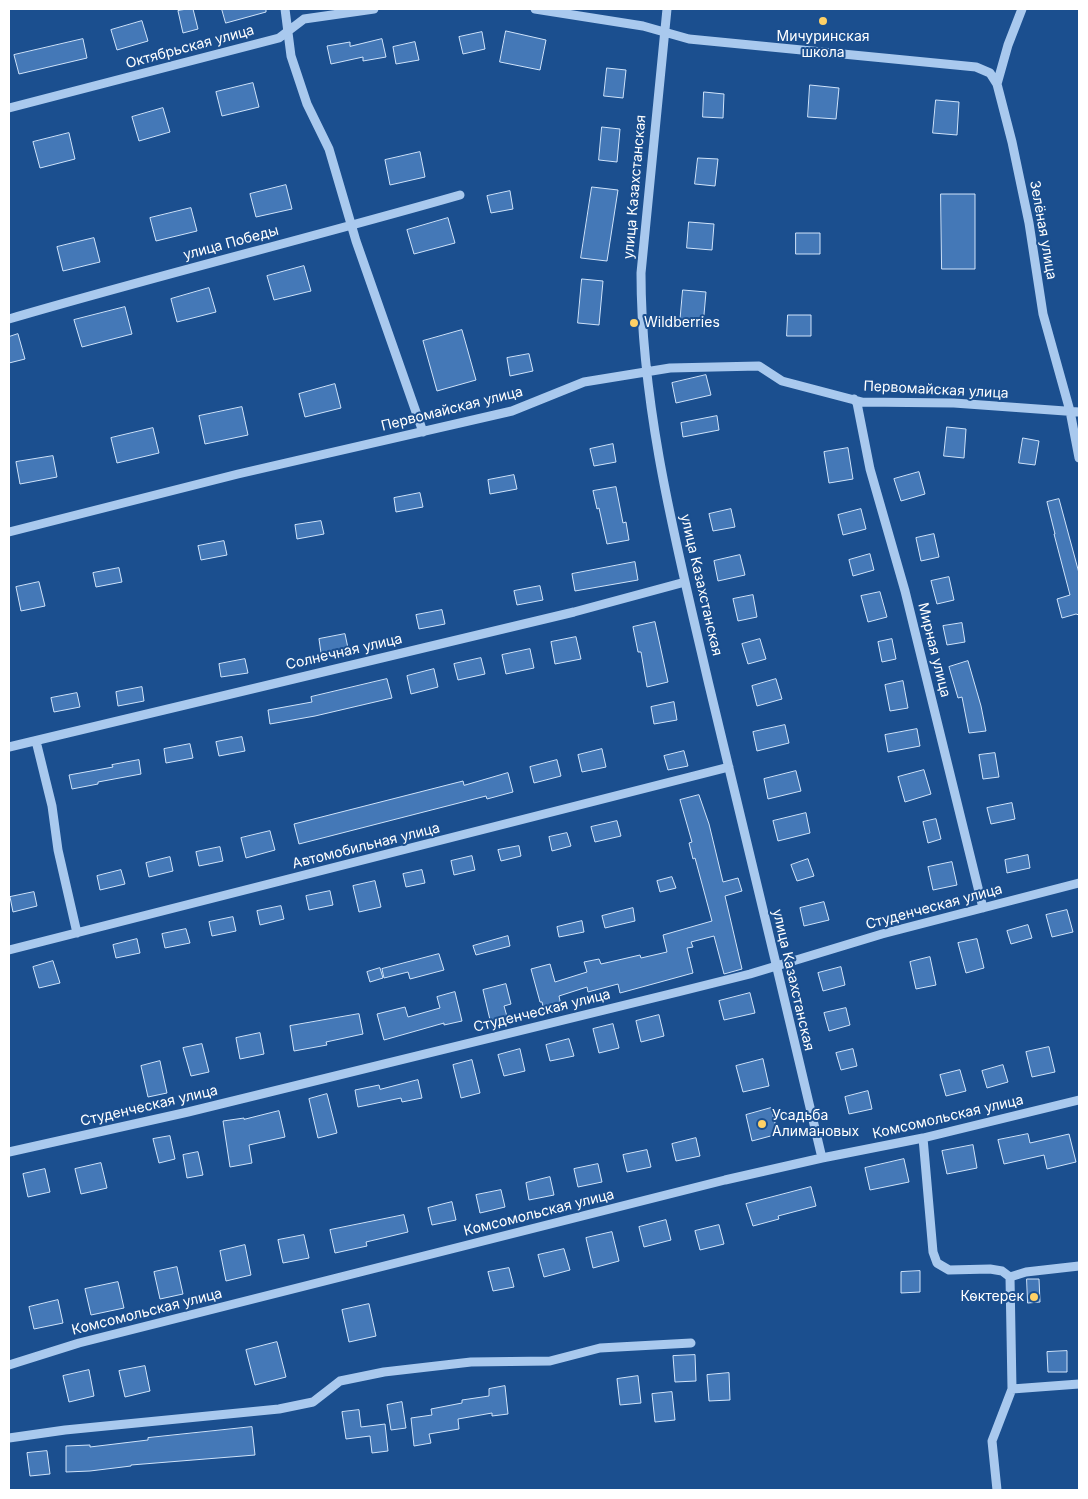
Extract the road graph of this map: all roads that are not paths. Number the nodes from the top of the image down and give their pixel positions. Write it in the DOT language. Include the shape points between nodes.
graph roads {
  1 [pos="285,9"];
  2 [pos="374,9"];
  3 [pos="535,9"];
  4 [pos="666,9"];
  5 [pos="1022,9"];
  6 [pos="287,32"];
  7 [pos="663,32"];
  8 [pos="997,84"];
  9 [pos="9,108"];
  10 [pos="460,195"];
  11 [pos="351,226"];
  12 [pos="9,319"];
  13 [pos="646,372"];
  14 [pos="854,400"];
  15 [pos="1075,412"];
  16 [pos="423,432"];
  17 [pos="1079,458"];
  18 [pos="9,532"];
  19 [pos="685,582"];
  20 [pos="36,741"];
  21 [pos="9,747"];
  22 [pos="729,768"];
  23 [pos="1079,883"];
  24 [pos="983,908"];
  25 [pos="77,933"];
  26 [pos="9,950"];
  27 [pos="776,966"];
  28 [pos="1079,1100"];
  29 [pos="923,1138"];
  30 [pos="9,1152"];
  31 [pos="822,1158"];
  32 [pos="1079,1266"];
  33 [pos="1010,1277"];
  34 [pos="691,1343"];
  35 [pos="9,1365"];
  36 [pos="1079,1384"];
  37 [pos="1012,1389"];
  38 [pos="9,1438"];
  39 [pos="998,1490"];
  1 -- 6 [label="street"];
  2 -- 6 [label="street, Октябрьская улица" via="304,19"];
  3 -- 7 [label="street" via="644,26"];
  4 -- 7 [label="street, улица Казахстанская"];
  5 -- 8 [label="street"];
  6 -- 9 [label="street, Октябрьская улица" via="279,38"];
  6 -- 11 [label="street" via="291,56 307,104 329,149"];
  7 -- 8 [label="street" via="689,39 976,67 990,73"];
  7 -- 13 [label="street, улица Казахстанская" via="641,273"];
  8 -- 15 [label="street, Зелёная улица" via="1029,223 1043,314"];
  10 -- 11 [label="street, улица Победы"];
  11 -- 12 [label="street, улица Победы"];
  11 -- 16 [label="street"];
  13 -- 14 [label="street, Первомайская улица" via="670,368 759,366 782,381"];
  13 -- 16 [label="street, Первомайская улица" via="584,382 512,410"];
  13 -- 19 [label="street, улица Казахстанская" via="664,483"];
  14 -- 15 [label="street, Первомайская улица"];
  14 -- 24 [label="street, Мирная улица"];
  15 -- 17 [label="street, Зелёная улица"];
  16 -- 18 [label="street, Первомайская улица" via="238,474"];
  19 -- 20 [label="street, Солнечная улица" via="574,612"];
  19 -- 22 [label="street, улица Казахстанская"];
  20 -- 21 [label="street, Солнечная улица"];
  20 -- 25 [label="street"];
  22 -- 25 [label="street, Автомобильная улица"];
  22 -- 27 [label="street, улица Казахстанская"];
  23 -- 24 [label="street, Студенческая улица"];
  24 -- 27 [label="street, Студенческая улица"];
  25 -- 26 [label="street, Автомобильная улица"];
  27 -- 30 [label="street, Студенческая улица" via="207,1107"];
  27 -- 31 [label="street, улица Казахстанская"];
  28 -- 29 [label="street, Комсомольская улица"];
  29 -- 31 [label="street, Комсомольская улица"];
  29 -- 33 [label="street" via="933,1252 937,1264 949,1270 1002,1271"];
  31 -- 35 [label="street, Комсомольская улица" via="79,1343"];
  32 -- 33 [label="street"];
  33 -- 37 [label="street"];
  34 -- 38 [label="street" via="600,1348 550,1361 471,1362 384,1372 340,1381 313,1402 279,1409"];
  36 -- 37 [label="street"];
  37 -- 39 [label="street" via="992,1441"];
}
